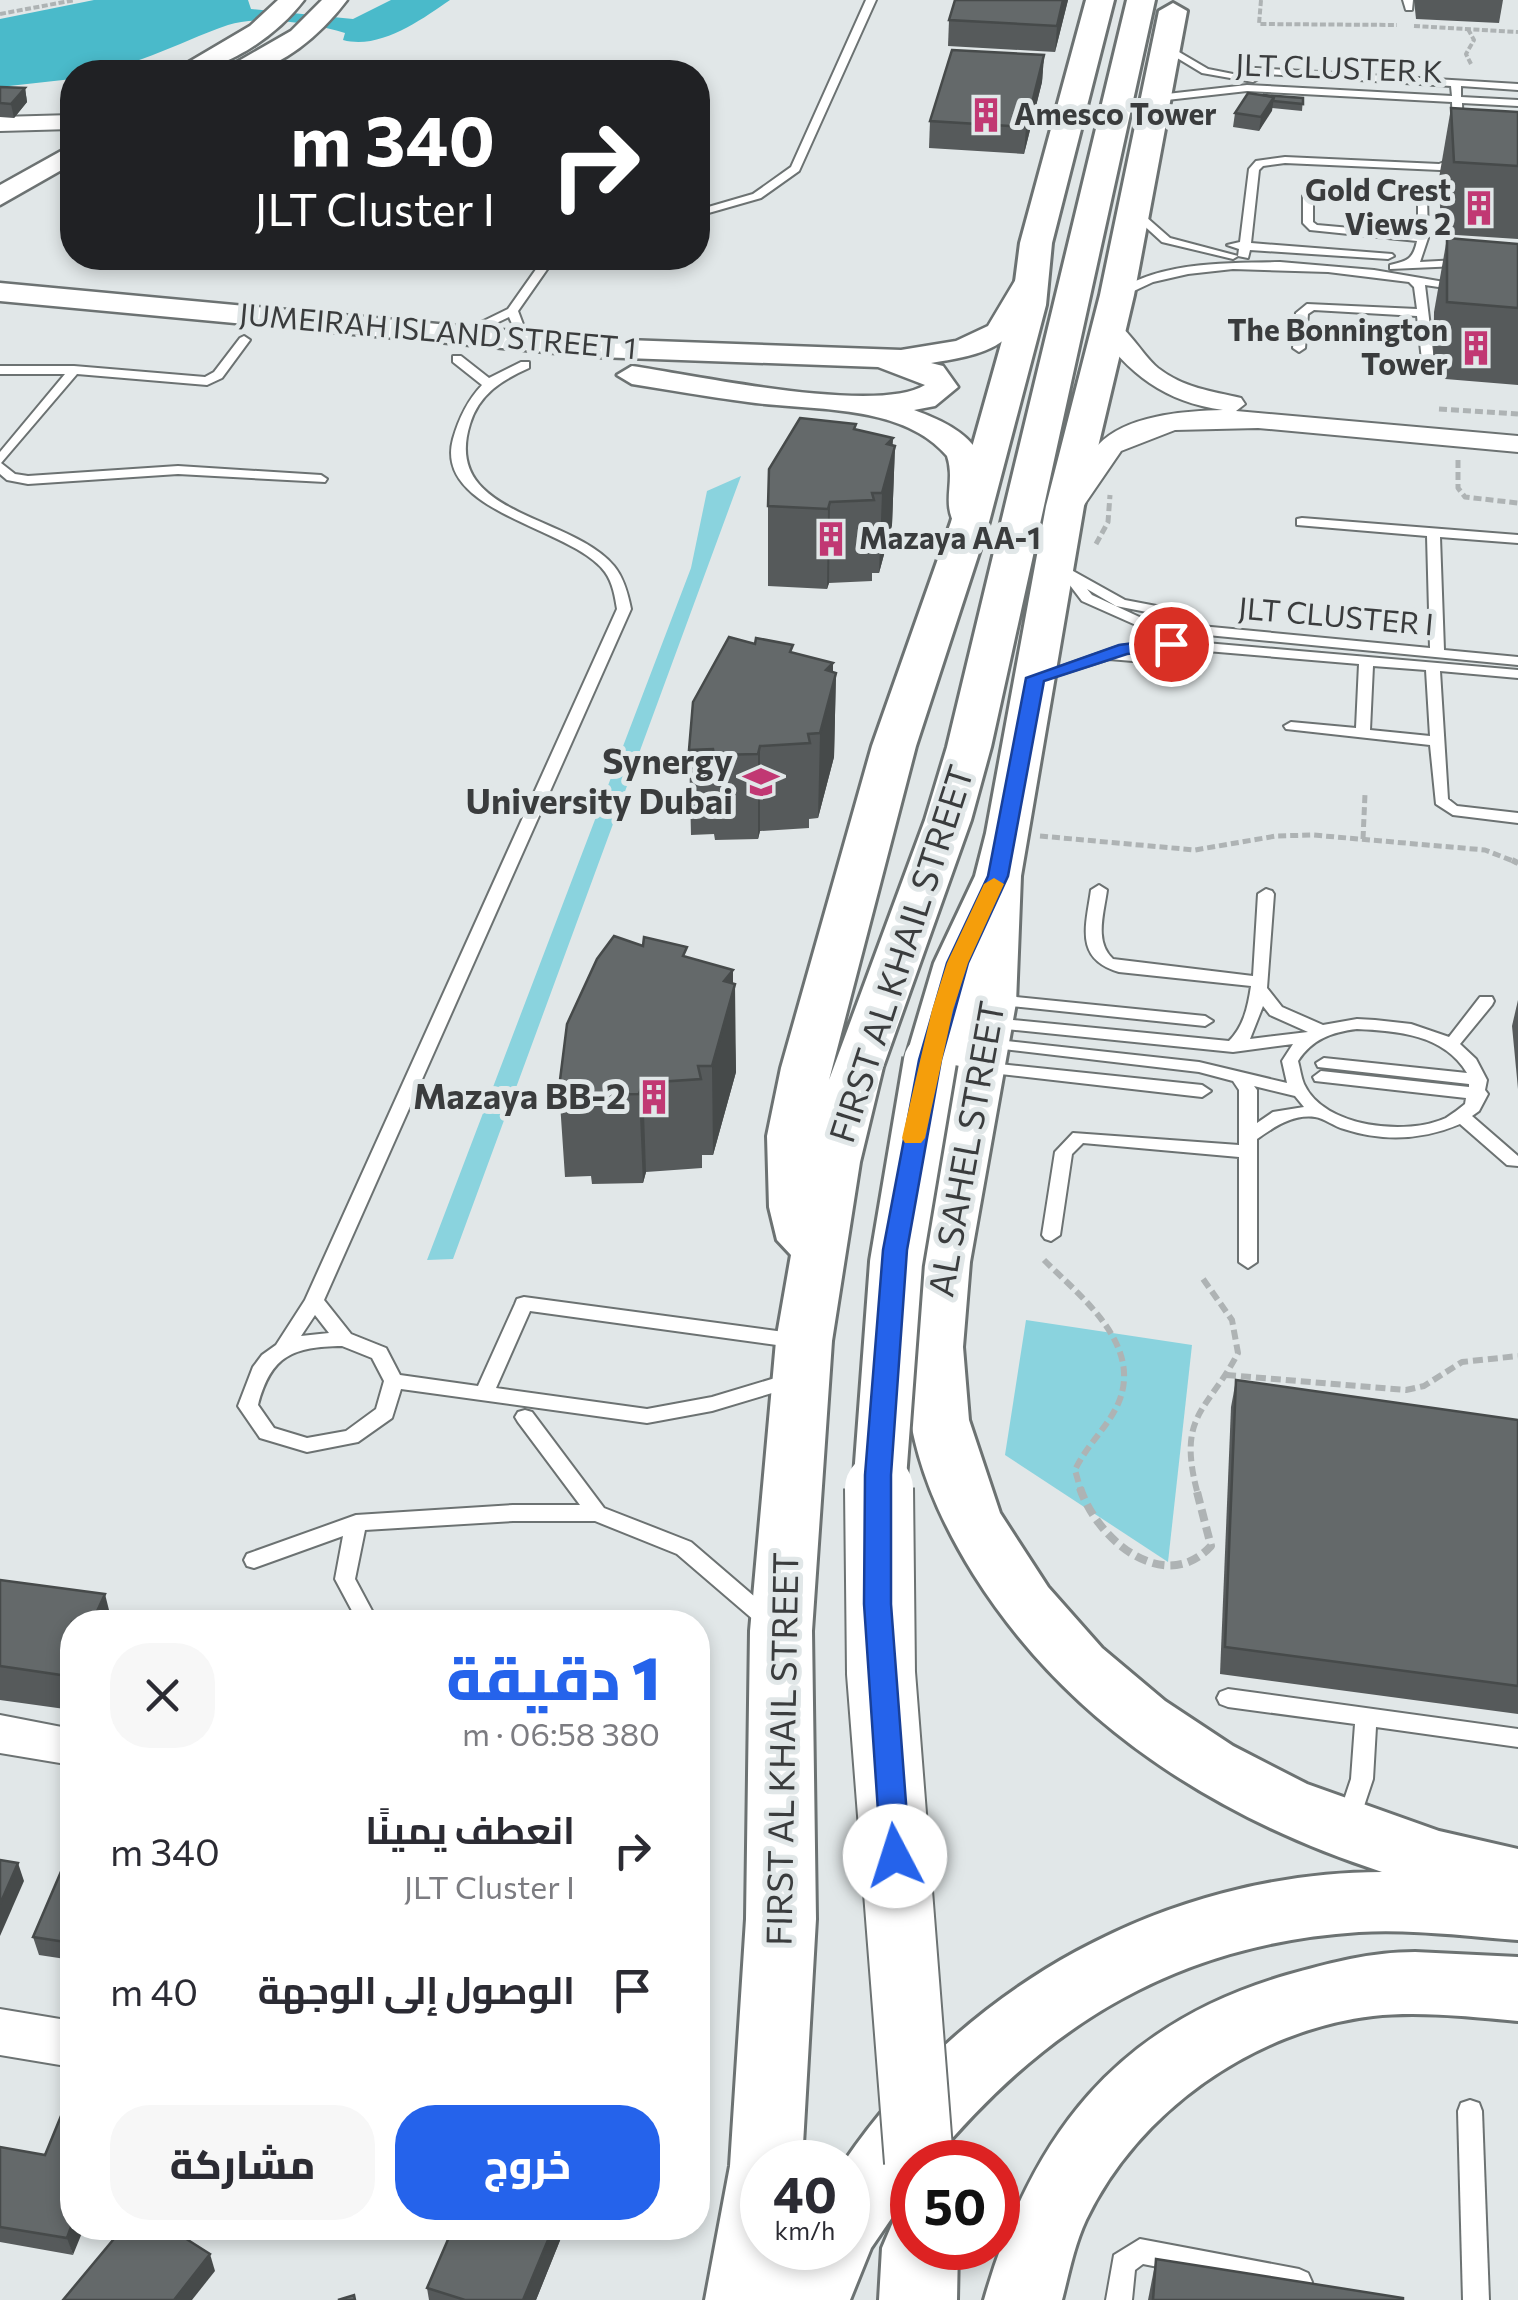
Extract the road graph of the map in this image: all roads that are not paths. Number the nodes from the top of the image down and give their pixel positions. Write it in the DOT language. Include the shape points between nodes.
graph roads {
  1 [pos="870,0"];
  2 [pos="1100,0"];
  3 [pos="1141,0"];
  4 [pos="1175,0"];
  5 [pos="290,2"];
  6 [pos="333,2"];
  7 [pos="1172,52"];
  8 [pos="205,60"];
  9 [pos="257,60"];
  10 [pos="1518,87"];
  11 [pos="1456,95"];
  12 [pos="1158,98"];
  13 [pos="1518,100"];
  14 [pos="1518,111"];
  15 [pos="60,123"];
  16 [pos="1,124"];
  17 [pos="60,130"];
  18 [pos="32,146"];
  19 [pos="60,160"];
  20 [pos="1450,166"];
  21 [pos="1468,172"];
  22 [pos="1308,196"];
  23 [pos="0,197"];
  24 [pos="1423,198"];
  25 [pos="710,209"];
  26 [pos="1139,218"];
  27 [pos="1423,240"];
  28 [pos="1245,251"];
  29 [pos="1388,256"];
  30 [pos="1466,258"];
  31 [pos="0,268"];
  32 [pos="540,270"];
  33 [pos="1163,273"];
  34 [pos="1410,273"];
  35 [pos="1032,275"];
  36 [pos="1389,286"];
  37 [pos="1452,286"];
  38 [pos="0,292"];
  39 [pos="65,300"];
  40 [pos="512,310"];
  41 [pos="1112,310"];
  42 [pos="1424,310"];
  43 [pos="20,321"];
  44 [pos="244,340"];
  45 [pos="459,347"];
  46 [pos="1299,348"];
  47 [pos="536,354"];
  48 [pos="878,359"];
  49 [pos="1428,360"];
  50 [pos="0,370"];
  51 [pos="74,370"];
  52 [pos="486,382"];
  53 [pos="1134,401"];
  54 [pos="848,403"];
  55 [pos="1185,408"];
  56 [pos="1517,440"];
  57 [pos="0,467"];
  58 [pos="322,479"];
  59 [pos="1065,506"];
  60 [pos="970,522"];
  61 [pos="1302,522"];
  62 [pos="1433,532"];
  63 [pos="1518,539"];
  64 [pos="1072,561"];
  65 [pos="1193,616"];
  66 [pos="1104,655"];
  67 [pos="1366,660"];
  68 [pos="1435,660"];
  69 [pos="1192,662"];
  70 [pos="1518,662"];
  71 [pos="1518,674"];
  72 [pos="1035,678"];
  73 [pos="1291,726"];
  74 [pos="1363,733"];
  75 [pos="1437,741"];
  76 [pos="1518,818"];
  77 [pos="1016,855"];
  78 [pos="1099,890"];
  79 [pos="1266,894"];
  80 [pos="1260,986"];
  81 [pos="1486,1001"];
  82 [pos="1205,1021"];
  83 [pos="1315,1034"];
  84 [pos="976,1038"];
  85 [pos="1451,1045"];
  86 [pos="1233,1047"];
  87 [pos="1322,1070"];
  88 [pos="1238,1075"];
  89 [pos="1479,1087"];
  90 [pos="1202,1091"];
  91 [pos="1297,1091"];
  92 [pos="1318,1111"];
  93 [pos="1463,1118"];
  94 [pos="1250,1144"];
  95 [pos="1512,1160"];
  96 [pos="1051,1235"];
  97 [pos="1248,1262"];
  98 [pos="814,1283"];
  99 [pos="314,1301"];
  100 [pos="344,1338"];
  101 [pos="284,1348"];
  102 [pos="802,1359"];
  103 [pos="394,1381"];
  104 [pos="484,1393"];
  105 [pos="524,1416"];
  106 [pos="596,1514"];
  107 [pos="356,1523"];
  108 [pos="254,1560"];
  109 [pos="361,1610"];
  110 [pos="781,1631"];
  111 [pos="1228,1698"];
  112 [pos="1366,1718"];
  113 [pos="0,1734"];
  114 [pos="1518,1738"];
  115 [pos="60,1744"];
  116 [pos="1344,1831"];
  117 [pos="1518,1878"];
  118 [pos="1518,1910"];
  119 [pos="1518,1989"];
  120 [pos="0,2032"];
  121 [pos="60,2042"];
  122 [pos="1470,2110"];
  123 [pos="765,2140"];
  124 [pos="918,2140"];
  125 [pos="870,2188"];
  126 [pos="748,2270"];
  127 [pos="823,2270"];
  128 [pos="919,2270"];
  129 [pos="1333,2289"];
  130 [pos="744,2300"];
  131 [pos="810,2300"];
  132 [pos="918,2300"];
  133 [pos="1023,2300"];
  134 [pos="1120,2300"];
  135 [pos="1476,2300"];
  1 -- 25 [label="lane" via="795,168 757,196"];
  2 -- 35 [label="main road"];
  3 -- 98 [label="main road, FIRST AL KHAIL STREET" via="969,746 858,1067"];
  4 -- 7 [label="main road, FIRST AL KHAIL STREET"];
  5 -- 8 [label="street" via="259,30"];
  6 -- 9 [label="street" via="300,36"];
  7 -- 11 [label="lane, JLT CLUSTER K" via="1205,72 1235,78"];
  7 -- 12 [label="main road, FIRST AL KHAIL STREET"];
  10 -- 11 [label="lane" via="1470,84"];
  11 -- 12 [label="lane, JLT CLUSTER K" via="1313,98 1268,88"];
  11 -- 13 [label="lane, JLT CLUSTER K"];
  11 -- 14 [label="lane"];
  11 -- 20 [label="lane" via="1459,159"];
  12 -- 26 [label="main road, FIRST AL KHAIL STREET"];
  15 -- 16 [label="street"];
  16 -- 18 [label="street" via="28,132"];
  17 -- 18 [label="street"];
  19 -- 23 [label="street"];
  20 -- 21 [label="lane"];
  20 -- 28 [label="lane" via="1390,165 1389,172 1376,175 1254,169"];
  22 -- 27 [label="lane" via="1314,228"];
  24 -- 27 [label="lane"];
  26 -- 28 [label="lane" via="1182,247"];
  26 -- 41 [label="main road, FIRST AL KHAIL STREET"];
  27 -- 30 [label="lane"];
  27 -- 34 [label="lane"];
  28 -- 29 [label="lane" via="1295,247"];
  28 -- 34 [label="lane"];
  30 -- 34 [label="lane"];
  30 -- 37 [label="lane" via="1447,274"];
  31 -- 39 [label="street"];
  32 -- 40 [label="lane"];
  33 -- 34 [label="lane" via="1232,264"];
  33 -- 36 [label="lane"];
  33 -- 41 [label="lane"];
  34 -- 37 [label="lane"];
  34 -- 42 [label="lane"];
  35 -- 48 [label="street" via="999,332 945,354"];
  35 -- 60 [label="main road"];
  37 -- 42 [label="lane" via="1468,295 1442,298"];
  38 -- 39 [label="street, JUMEIRAH ISLAND STREET 1"];
  39 -- 45 [label="street, JUMEIRAH ISLAND STREET 1"];
  40 -- 45 [label="lane"];
  40 -- 47 [label="lane"];
  41 -- 55 [label="street" via="1136,366"];
  41 -- 59 [label="main road, FIRST AL KHAIL STREET"];
  42 -- 46 [label="lane" via="1311,306 1302,313"];
  42 -- 49 [label="lane"];
  43 -- 44 [label="street, JUMEIRAH ISLAND STREET 1"];
  44 -- 45 [label="street, JUMEIRAH ISLAND STREET 1"];
  44 -- 51 [label="lane" via="207,380"];
  45 -- 47 [label="street, JUMEIRAH ISLAND STREET 1"];
  45 -- 52 [label="lane"];
  47 -- 48 [label="street, JUMEIRAH ISLAND STREET 1"];
  47 -- 52 [label="lane"];
  47 -- 54 [label="street, JUMEIRAH ISLAND STREET 1"];
  48 -- 54 [label="street" via="932,373 943,387 913,404"];
  50 -- 51 [label="lane"];
  51 -- 57 [label="lane"];
  52 -- 99 [label="lane" via="454,451 460,472 478,493 607,566 624,609"];
  53 -- 55 [label="street" via="1155,392"];
  54 -- 60 [label="street" via="902,417 956,447 967,466 961,505"];
  55 -- 56 [label="street" via="1234,420"];
  55 -- 59 [label="street" via="1114,444 1099,457 1085,492"];
  57 -- 58 [label="lane" via="28,480 178,470"];
  59 -- 64 [label="main road, FIRST AL KHAIL STREET"];
  60 -- 98 [label="main road" via="894,746 806,1068 793,1136 796,1208"];
  61 -- 62 [label="lane"];
  62 -- 63 [label="lane"];
  62 -- 68 [label="lane"];
  64 -- 65 [label="lane" via="1122,603"];
  64 -- 68 [label="lane, JLT CLUSTER I" via="1087,598 1145,625"];
  64 -- 72 [label="main road, FIRST AL KHAIL STREET"];
  66 -- 67 [label="lane, JLT CLUSTER I" via="1171,644"];
  66 -- 69 [label="lane"];
  66 -- 72 [label="lane, JLT CLUSTER I"];
  67 -- 68 [label="lane, JLT CLUSTER I"];
  67 -- 74 [label="lane"];
  68 -- 70 [label="lane, JLT CLUSTER I"];
  68 -- 71 [label="lane, JLT CLUSTER I"];
  68 -- 75 [label="lane"];
  72 -- 77 [label="main road, FIRST AL KHAIL STREET"];
  73 -- 74 [label="lane"];
  74 -- 75 [label="lane"];
  75 -- 76 [label="lane" via="1446,806"];
  77 -- 84 [label="main road, AL SAHEL STREET"];
  77 -- 84 [label="main road, FIRST AL KHAIL STREET" via="958,963"];
  78 -- 80 [label="lane" via="1093,950 1100,961"];
  79 -- 80 [label="lane"];
  80 -- 83 [label="lane" via="1276,1010"];
  80 -- 86 [label="lane" via="1248,1033"];
  81 -- 85 [label="lane"];
  82 -- 84 [label="lane" via="1068,1001"];
  83 -- 85 [label="lane" via="1357,1024 1394,1026"];
  83 -- 86 [label="lane"];
  83 -- 91 [label="lane" via="1290,1061"];
  84 -- 86 [label="lane"];
  84 -- 88 [label="lane"];
  84 -- 90 [label="lane" via="1054,1082"];
  84 -- 116 [label="main road, AL SAHEL STREET" via="935,1351 940,1420 967,1510 1039,1622 1126,1706 1202,1760"];
  84 -- 124 [label="main road, FIRST AL KHAIL STREET, bridge" via="895,1250 878,1475 885,1743"];
  85 -- 89 [label="lane"];
  87 -- 89 [label="lane"];
  88 -- 91 [label="lane"];
  88 -- 94 [label="lane" via="1248,1090"];
  89 -- 93 [label="lane"];
  91 -- 92 [label="lane"];
  92 -- 93 [label="lane" via="1349,1124 1406,1132"];
  92 -- 94 [label="lane" via="1279,1116"];
  93 -- 95 [label="lane"];
  94 -- 96 [label="lane" via="1079,1137 1064,1152"];
  94 -- 97 [label="lane"];
  98 -- 102 [label="main road, FIRST AL KHAIL STREET"];
  99 -- 100 [label="lane"];
  99 -- 101 [label="lane"];
  100 -- 101 [label="lane"];
  100 -- 103 [label="lane" via="378,1353"];
  101 -- 103 [label="lane" via="254,1374 248,1406 267,1433 306,1445 351,1438 384,1413"];
  102 -- 104 [label="lane" via="712,1404 647,1416"];
  102 -- 104 [label="lane" via="524,1304"];
  102 -- 110 [label="main road, FIRST AL KHAIL STREET"];
  103 -- 104 [label="lane"];
  105 -- 106 [label="lane"];
  106 -- 107 [label="lane"];
  106 -- 110 [label="lane" via="684,1548"];
  107 -- 108 [label="lane"];
  107 -- 109 [label="lane" via="345,1580"];
  110 -- 123 [label="main road, FIRST AL KHAIL STREET" via="780,1918"];
  111 -- 112 [label="lane"];
  112 -- 114 [label="lane"];
  112 -- 116 [label="lane" via="1362,1779"];
  113 -- 115 [label="street"];
  116 -- 117 [label="main road, AL SAHEL STREET"];
  118 -- 125 [label="main road" via="1358,1902 1283,1909 1142,1949 1076,1981 1016,2022 960,2072"];
  119 -- 133 [label="main road" via="1377,1984 1286,2004 1201,2040 1129,2098 1071,2172 1030,2262"];
  120 -- 121 [label="street"];
  122 -- 135 [label="lane"];
  126 -- 130 [label="main road"];
  127 -- 131 [label="main road"];
  128 -- 132 [label="main road"];
  129 -- 134 [label="lane" via="1140,2251 1123,2264"];
}
